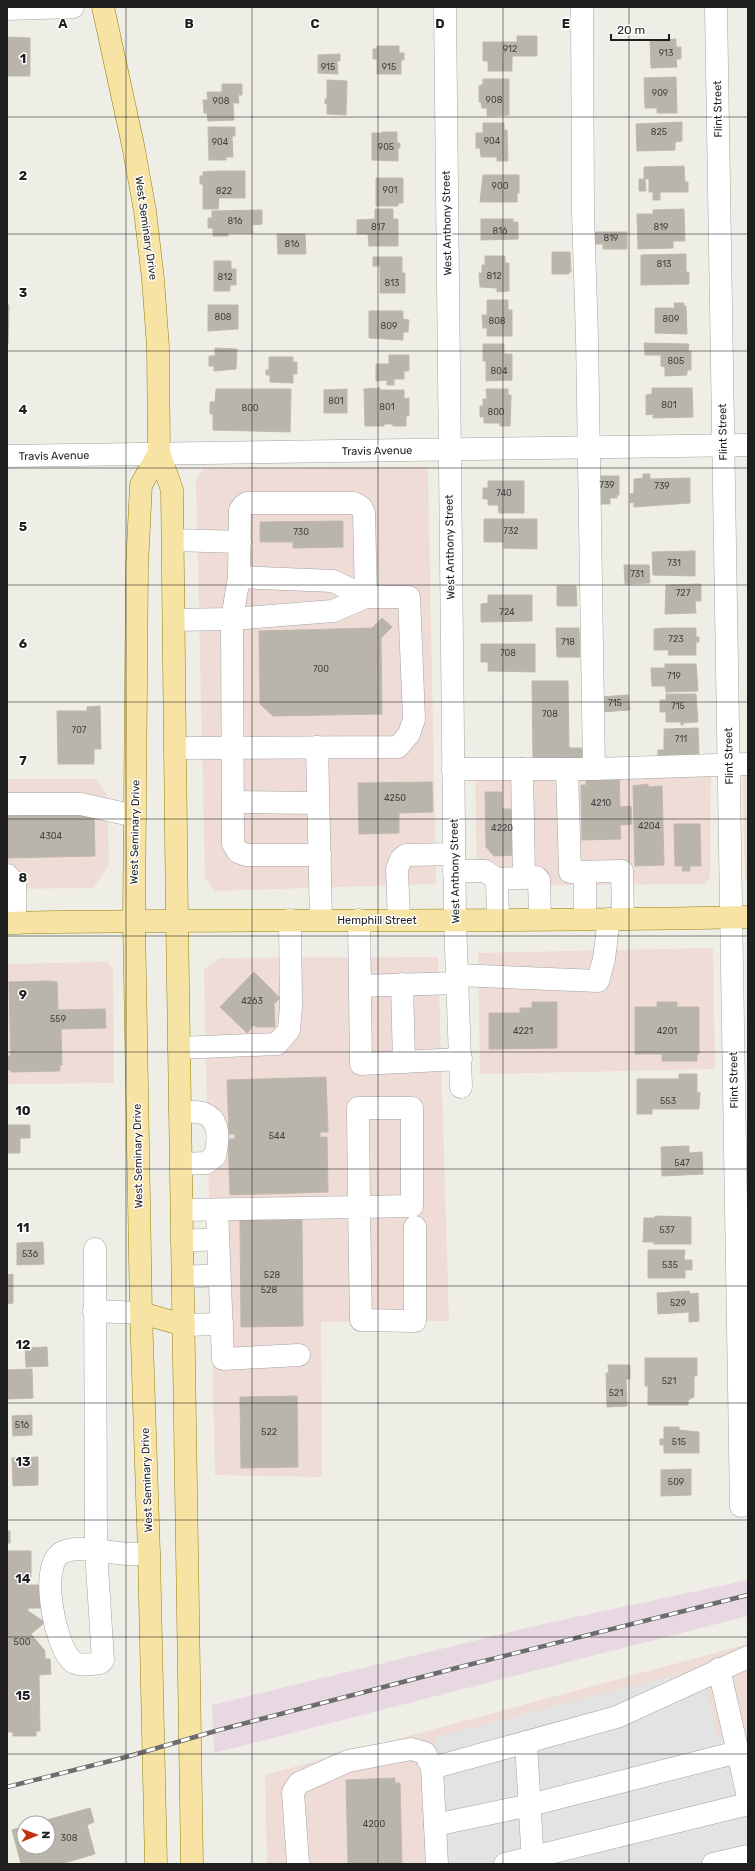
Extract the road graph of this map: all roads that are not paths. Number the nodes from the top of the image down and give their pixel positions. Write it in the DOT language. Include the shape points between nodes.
graph roads {
  1 [pos="73,7"];
  2 [pos="103,7"];
  3 [pos="445,7"];
  4 [pos="582,7"];
  5 [pos="716,7"];
  6 [pos="7,9"];
  7 [pos="724,445"];
  8 [pos="748,445"];
  9 [pos="588,447"];
  10 [pos="449,450"];
  11 [pos="159,453"];
  12 [pos="7,456"];
  13 [pos="173,540"];
  14 [pos="240,542"];
  15 [pos="239,577"];
  16 [pos="366,597"];
  17 [pos="232,619"];
  18 [pos="174,620"];
  19 [pos="317,747"];
  20 [pos="175,748"];
  21 [pos="233,748"];
  22 [pos="738,764"];
  23 [pos="453,769"];
  24 [pos="522,769"];
  25 [pos="567,769"];
  26 [pos="594,769"];
  27 [pos="233,802"];
  28 [pos="318,803"];
  29 [pos="7,804"];
  30 [pos="135,816"];
  31 [pos="320,855"];
  32 [pos="454,863"];
  33 [pos="585,872"];
  34 [pos="7,875"];
  35 [pos="497,878"];
  36 [pos="524,878"];
  37 [pos="740,917"];
  38 [pos="540,919"];
  39 [pos="585,919"];
  40 [pos="616,919"];
  41 [pos="134,920"];
  42 [pos="177,920"];
  43 [pos="290,920"];
  44 [pos="321,920"];
  45 [pos="359,920"];
  46 [pos="399,920"];
  47 [pos="455,920"];
  48 [pos="498,920"];
  49 [pos="11,923"];
  50 [pos="457,979"];
  51 [pos="402,984"];
  52 [pos="360,986"];
  53 [pos="179,1048"];
  54 [pos="741,1050"];
  55 [pos="461,1060"];
  56 [pos="404,1062"];
  57 [pos="462,1087"];
  58 [pos="180,1111"];
  59 [pos="181,1164"];
  60 [pos="359,1207"];
  61 [pos="182,1210"];
  62 [pos="217,1210"];
  63 [pos="415,1227"];
  64 [pos="218,1239"];
  65 [pos="182,1241"];
  66 [pos="94,1249"];
  67 [pos="219,1275"];
  68 [pos="183,1277"];
  69 [pos="94,1311"];
  70 [pos="141,1313"];
  71 [pos="222,1324"];
  72 [pos="184,1325"];
  73 [pos="299,1355"];
  74 [pos="741,1506"];
  75 [pos="96,1551"];
  76 [pos="149,1554"];
  77 [pos="748,1657"];
  78 [pos="719,1670"];
  79 [pos="526,1742"];
  80 [pos="738,1752"];
  81 [pos="432,1768"];
  82 [pos="748,1797"];
  83 [pos="748,1804"];
  84 [pos="530,1805"];
  85 [pos="435,1825"];
  86 [pos="748,1856"];
  87 [pos="533,1861"];
  88 [pos="156,1864"];
  89 [pos="192,1864"];
  90 [pos="300,1864"];
  91 [pos="437,1864"];
  92 [pos="504,1864"];
  93 [pos="713,1864"];
  1 -- 6 [label="street"];
  2 -- 11 [label="main road, West Seminary Drive" via="145,211 159,355"];
  3 -- 10 [label="street, West Anthony Street"];
  4 -- 9 [label="street"];
  5 -- 7 [label="street, Flint Street"];
  7 -- 8 [label="street, Travis Avenue"];
  7 -- 9 [label="street, Travis Avenue"];
  7 -- 22 [label="street, Flint Street"];
  9 -- 10 [label="street, Travis Avenue"];
  9 -- 26 [label="street"];
  10 -- 11 [label="street, Travis Avenue"];
  10 -- 23 [label="street, West Anthony Street"];
  11 -- 12 [label="street, Travis Avenue"];
  11 -- 13 [label="main road, West Seminary Drive" via="172,490"];
  11 -- 30 [label="main road, West Seminary Drive" via="140,485"];
  13 -- 14 [label="street"];
  13 -- 18 [label="main road, West Seminary Drive"];
  14 -- 15 [label="street"];
  14 -- 16 [label="street" via="240,510 247,504 354,503 361,507 364,513"];
  15 -- 16 [label="street" via="333,581"];
  15 -- 17 [label="street"];
  16 -- 17 [label="street" via="333,611"];
  16 -- 19 [label="street" via="409,597 414,719 409,734 398,747"];
  17 -- 18 [label="street"];
  17 -- 21 [label="street"];
  18 -- 20 [label="main road, West Seminary Drive"];
  19 -- 21 [label="street"];
  19 -- 28 [label="street"];
  20 -- 21 [label="street"];
  20 -- 42 [label="main road, West Seminary Drive"];
  21 -- 27 [label="street"];
  22 -- 26 [label="street"];
  22 -- 37 [label="street, Flint Street"];
  23 -- 24 [label="street"];
  23 -- 32 [label="street, West Anthony Street"];
  24 -- 25 [label="street"];
  24 -- 36 [label="street"];
  25 -- 26 [label="street"];
  25 -- 33 [label="street" via="570,872"];
  27 -- 28 [label="street"];
  27 -- 31 [label="street" via="233,844 238,852 247,855"];
  28 -- 31 [label="street"];
  29 -- 30 [label="street" via="81,804"];
  30 -- 41 [label="main road, West Seminary Drive"];
  31 -- 44 [label="street"];
  32 -- 35 [label="street" via="485,871"];
  32 -- 46 [label="street" via="406,855 401,859 397,869"];
  32 -- 47 [label="street, West Anthony Street"];
  33 -- 39 [label="street"];
  33 -- 40 [label="street" via="622,871"];
  34 -- 49 [label="street" via="15,883"];
  35 -- 36 [label="street"];
  35 -- 48 [label="street"];
  36 -- 38 [label="street" via="536,877 539,880"];
  37 -- 40 [label="main road, Hemphill Street"];
  37 -- 54 [label="street, Flint Street"];
  38 -- 39 [label="main road, Hemphill Street"];
  38 -- 48 [label="main road, Hemphill Street"];
  39 -- 40 [label="main road, Hemphill Street"];
  40 -- 50 [label="street" via="598,981"];
  41 -- 42 [label="main road, Hemphill Street"];
  41 -- 49 [label="main road, Hemphill Street"];
  41 -- 70 [label="main road, West Seminary Drive"];
  42 -- 43 [label="main road, Hemphill Street"];
  42 -- 53 [label="main road, West Seminary Drive"];
  43 -- 44 [label="main road, Hemphill Street"];
  43 -- 53 [label="street" via="289,1030 277,1044"];
  44 -- 45 [label="main road, Hemphill Street"];
  45 -- 46 [label="main road, Hemphill Street"];
  45 -- 52 [label="street"];
  46 -- 47 [label="main road, Hemphill Street"];
  47 -- 48 [label="main road, Hemphill Street"];
  47 -- 50 [label="street, West Anthony Street"];
  50 -- 51 [label="street"];
  50 -- 55 [label="street, West Anthony Street"];
  51 -- 52 [label="street"];
  51 -- 56 [label="street"];
  52 -- 56 [label="street" via="361,1064"];
  53 -- 58 [label="main road, West Seminary Drive"];
  54 -- 74 [label="street, Flint Street"];
  55 -- 56 [label="street"];
  55 -- 57 [label="street, West Anthony Street"];
  58 -- 59 [label="main road, West Seminary Drive"];
  58 -- 59 [label="street" via="205,1114 214,1122 219,1141 215,1156 206,1163"];
  59 -- 61 [label="main road, West Seminary Drive"];
  60 -- 60 [label="street" via="358,1108 412,1108 412,1206"];
  60 -- 62 [label="street"];
  60 -- 63 [label="street" via="361,1320 415,1321"];
  61 -- 62 [label="street"];
  61 -- 65 [label="main road, West Seminary Drive"];
  62 -- 64 [label="street"];
  64 -- 65 [label="street"];
  64 -- 67 [label="street"];
  65 -- 68 [label="main road, West Seminary Drive"];
  66 -- 69 [label="street"];
  67 -- 68 [label="street"];
  67 -- 71 [label="street"];
  68 -- 72 [label="main road, West Seminary Drive"];
  69 -- 70 [label="street"];
  69 -- 75 [label="street"];
  70 -- 72 [label="main road"];
  70 -- 76 [label="main road, West Seminary Drive"];
  71 -- 72 [label="street"];
  71 -- 73 [label="street" via="223,1359"];
  72 -- 89 [label="main road, West Seminary Drive"];
  75 -- 75 [label="street" via="77,1549 61,1553 52,1564 50,1599 62,1645 71,1661 81,1664 100,1664 103,1660"];
  75 -- 76 [label="street"];
  76 -- 88 [label="main road, West Seminary Drive"];
  77 -- 78 [label="street"];
  78 -- 79 [label="street" via="617,1717"];
  78 -- 80 [label="street"];
  79 -- 81 [label="street"];
  79 -- 84 [label="street"];
  80 -- 82 [label="street"];
  80 -- 84 [label="street"];
  81 -- 85 [label="street"];
  81 -- 90 [label="street" via="425,1753 411,1749 348,1761 299,1783 293,1792"];
  83 -- 87 [label="street"];
  84 -- 85 [label="street"];
  84 -- 87 [label="street"];
  85 -- 91 [label="street"];
  86 -- 93 [label="street"];
  87 -- 92 [label="street"];
}
